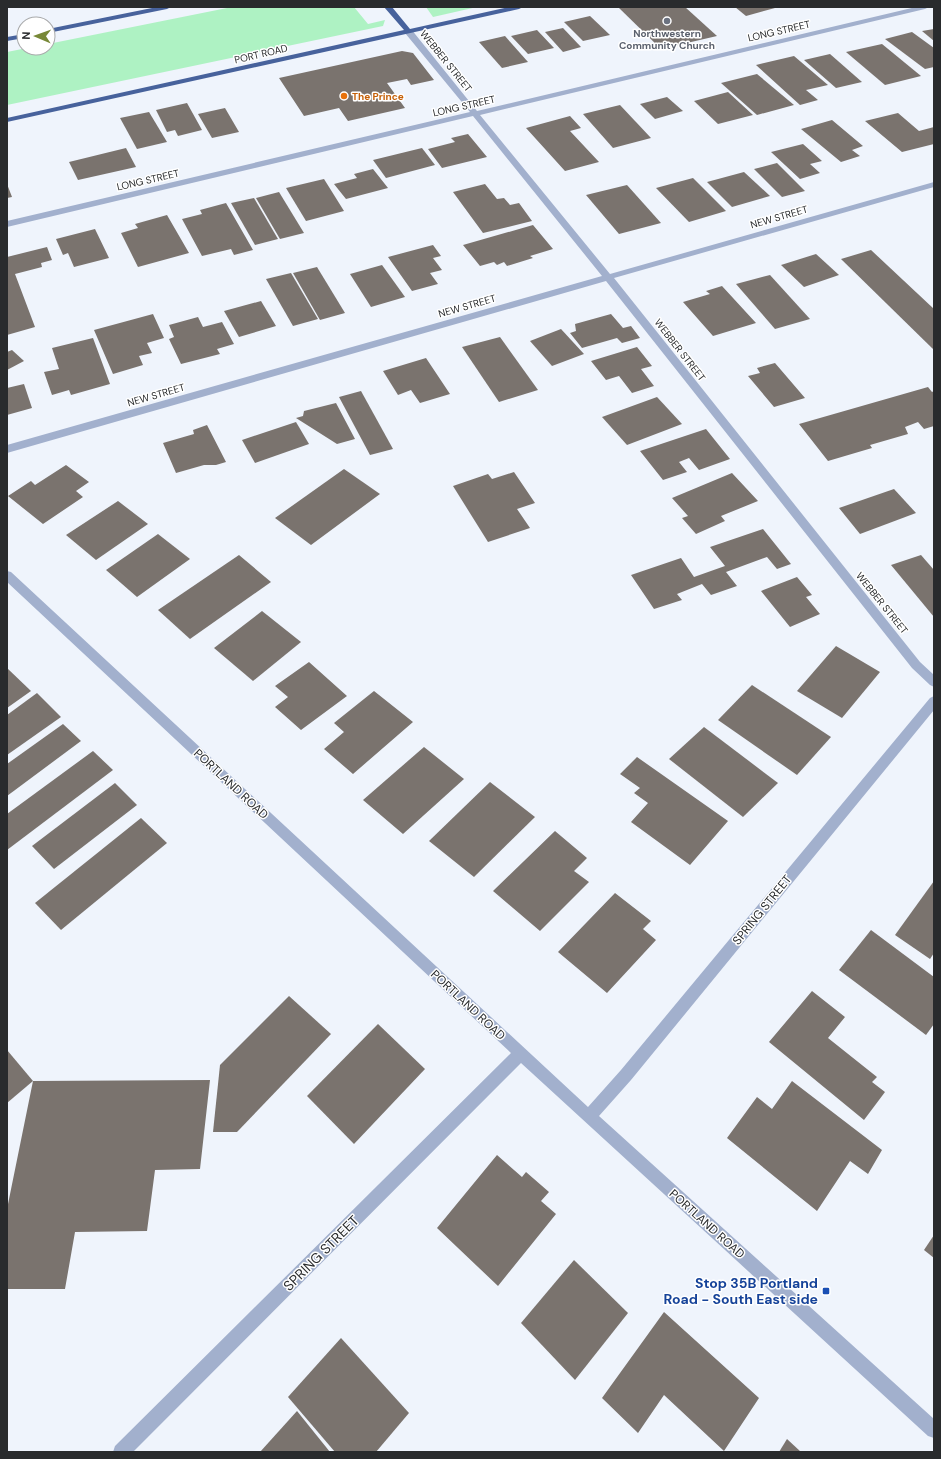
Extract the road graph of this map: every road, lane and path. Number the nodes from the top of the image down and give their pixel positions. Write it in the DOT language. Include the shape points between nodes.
graph roads {
  1 [pos="167,7"];
  2 [pos="388,7"];
  3 [pos="519,7"];
  4 [pos="925,7"];
  5 [pos="56,29"];
  6 [pos="408,31"];
  7 [pos="475,114"];
  8 [pos="7,120"];
  9 [pos="934,184"];
  10 [pos="7,224"];
  11 [pos="608,277"];
  12 [pos="7,449"];
  13 [pos="7,574"];
  14 [pos="934,682"];
  15 [pos="934,701"];
  16 [pos="521,1053"];
  17 [pos="589,1117"];
  18 [pos="934,1430"];
  19 [pos="121,1452"];
  1 -- 5 [label="highway"];
  2 -- 6 [label="highway"];
  3 -- 6 [label="highway, PORT ROAD"];
  4 -- 7 [label="street, LONG STREET"];
  6 -- 7 [label="street, WEBBER STREET"];
  6 -- 8 [label="highway, PORT ROAD"];
  7 -- 10 [label="street, LONG STREET"];
  7 -- 11 [label="street, WEBBER STREET"];
  9 -- 11 [label="street, NEW STREET"];
  11 -- 12 [label="street, NEW STREET"];
  11 -- 14 [label="street, WEBBER STREET" via="916,664"];
  13 -- 16 [label="street, PORTLAND ROAD"];
  15 -- 17 [label="street, SPRING STREET"];
  16 -- 17 [label="street, PORTLAND ROAD"];
  16 -- 19 [label="street, SPRING STREET"];
  17 -- 18 [label="street, PORTLAND ROAD"];
}
